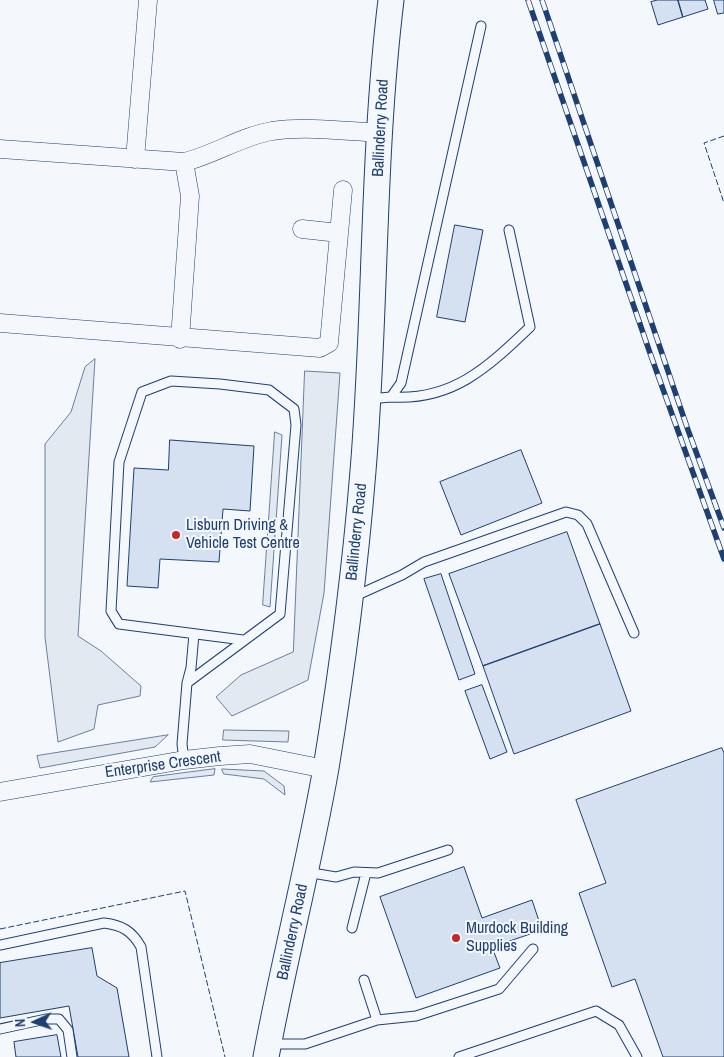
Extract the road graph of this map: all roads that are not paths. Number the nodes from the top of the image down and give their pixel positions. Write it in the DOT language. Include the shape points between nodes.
graph roads {
  1 [pos="148,0"];
  2 [pos="391,0"];
  3 [pos="481,26"];
  4 [pos="380,133"];
  5 [pos="0,149"];
  6 [pos="135,159"];
  7 [pos="184,162"];
  8 [pos="343,190"];
  9 [pos="302,229"];
  10 [pos="509,230"];
  11 [pos="339,233"];
  12 [pos="0,323"];
  13 [pos="180,338"];
  14 [pos="380,398"];
  15 [pos="351,598"];
  16 [pos="194,634"];
  17 [pos="634,634"];
  18 [pos="243,640"];
  19 [pos="187,683"];
  20 [pos="184,760"];
  21 [pos="326,769"];
  22 [pos="0,792"];
  23 [pos="448,850"];
  24 [pos="306,872"];
  25 [pos="366,873"];
  26 [pos="352,928"];
  27 [pos="0,945"];
  28 [pos="533,949"];
  29 [pos="364,980"];
  30 [pos="377,1020"];
  31 [pos="0,1029"];
  32 [pos="267,1051"];
  33 [pos="72,1057"];
  34 [pos="157,1057"];
  35 [pos="459,1057"];
  36 [pos="637,1057"];
  1 -- 6 [label="street"];
  2 -- 4 [label="main road, Ballinderry Road"];
  3 -- 14 [label="lane" via="401,383"];
  4 -- 7 [label="street" via="303,129 270,132 206,157"];
  4 -- 14 [label="main road, Ballinderry Road"];
  5 -- 6 [label="street"];
  6 -- 7 [label="street"];
  7 -- 13 [label="street" via="190,196"];
  8 -- 11 [label="street"];
  9 -- 11 [label="street"];
  10 -- 14 [label="lane" via="530,327 494,362 446,391 411,398"];
  11 -- 13 [label="street" via="329,343 320,348"];
  12 -- 13 [label="street"];
  14 -- 15 [label="main road, Ballinderry Road"];
  15 -- 17 [label="lane" via="424,562 566,512 578,515 587,524"];
  15 -- 21 [label="main road, Ballinderry Road"];
  16 -- 18 [label="lane"];
  16 -- 18 [label="lane" via="119,624 111,611 119,462 142,392 171,381 269,390 294,409 296,425 280,614"];
  16 -- 19 [label="lane"];
  18 -- 19 [label="lane"];
  19 -- 20 [label="lane" via="182,744"];
  20 -- 21 [label="street, Enterprise Crescent" via="250,754"];
  20 -- 22 [label="street, Enterprise Crescent"];
  21 -- 24 [label="main road, Ballinderry Road"];
  23 -- 25 [label="lane" via="378,874"];
  24 -- 25 [label="lane" via="336,877 354,872"];
  24 -- 32 [label="main road, Ballinderry Road"];
  25 -- 26 [label="lane"];
  27 -- 34 [label="lane" via="104,923 124,928 134,935 141,947"];
  28 -- 30 [label="lane" via="499,989 416,1016"];
  29 -- 30 [label="lane"];
  30 -- 32 [label="lane" via="305,1044"];
  31 -- 33 [label="lane" via="59,1019 68,1030"];
  35 -- 36 [label="lane" via="596,1012 619,1025"];
}
